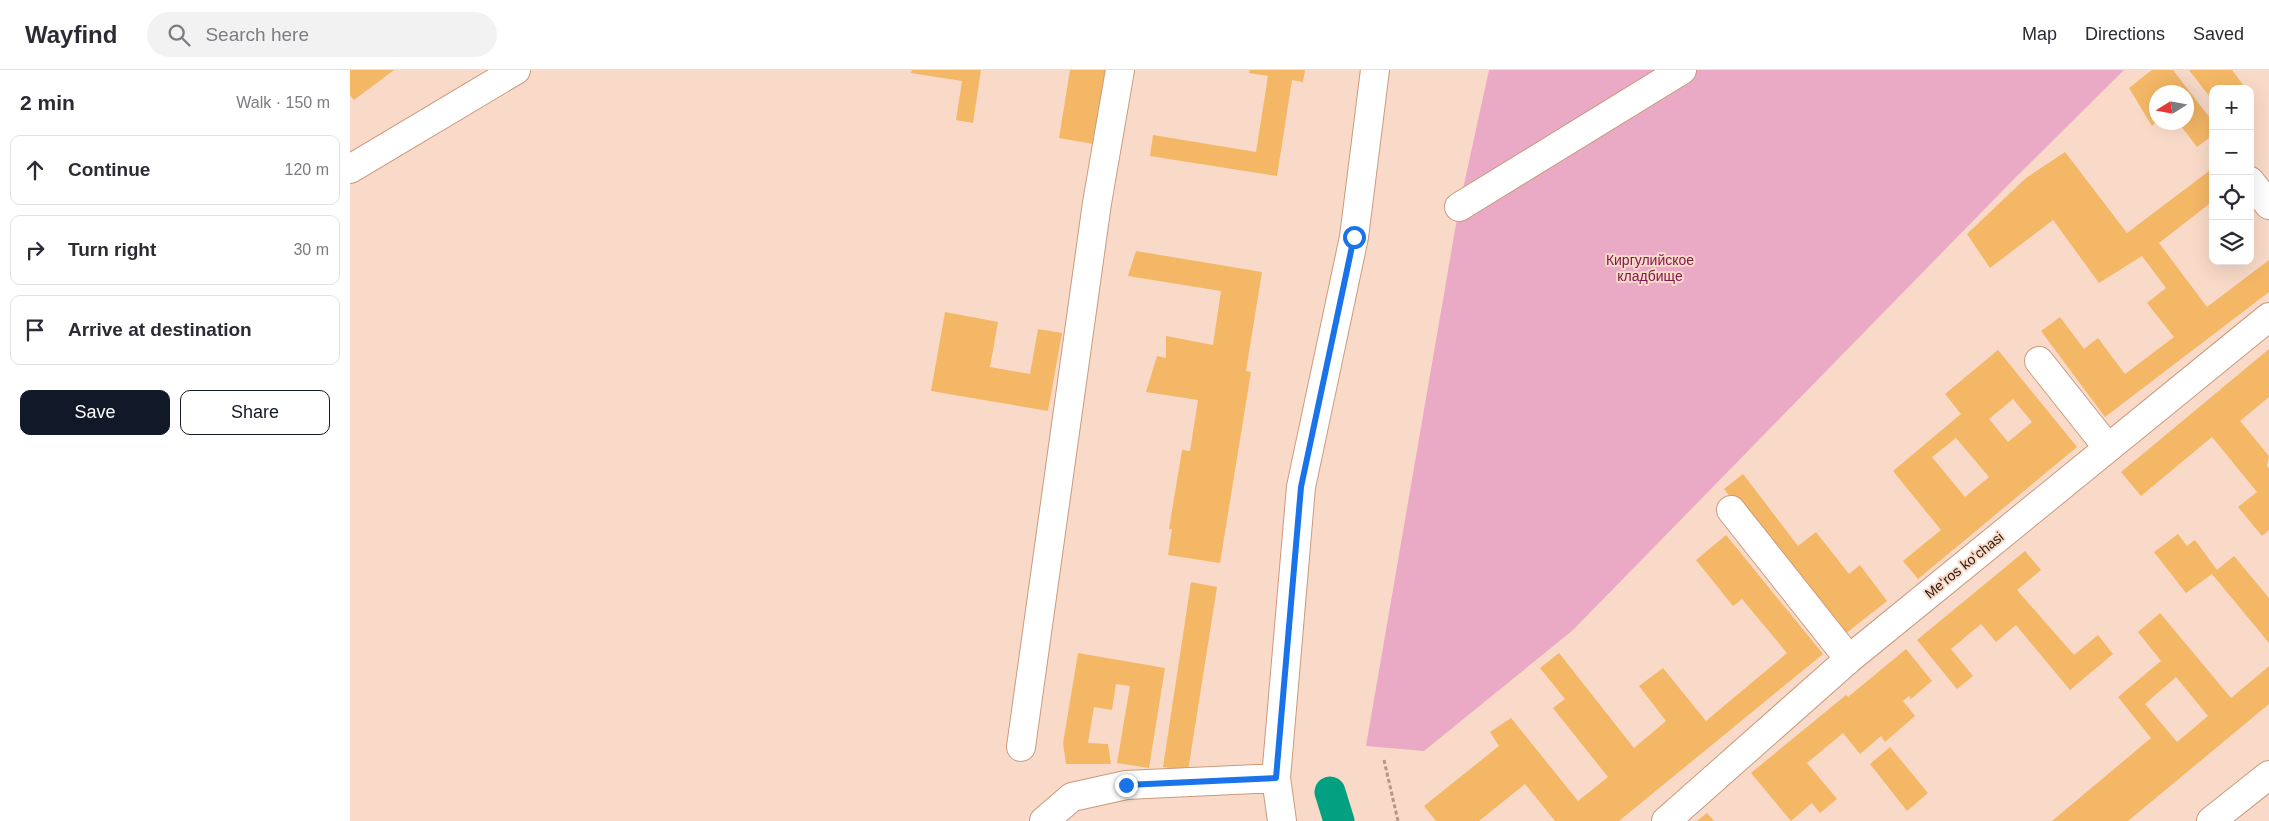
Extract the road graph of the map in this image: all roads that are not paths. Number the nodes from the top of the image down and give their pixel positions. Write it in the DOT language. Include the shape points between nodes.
graph roads {
  1 [pos="516,70"];
  2 [pos="1120,70"];
  3 [pos="1375,70"];
  4 [pos="1682,70"];
  5 [pos="350,169"];
  6 [pos="2254,186"];
  7 [pos="2269,205"];
  8 [pos="1459,207"];
  9 [pos="2269,317"];
  10 [pos="2039,361"];
  11 [pos="2108,448"];
  12 [pos="1731,510"];
  13 [pos="1848,659"];
  14 [pos="1021,747"];
  15 [pos="2269,775"];
  16 [pos="1276,778"];
  17 [pos="1044,821"];
  18 [pos="1282,821"];
  19 [pos="1666,821"];
  20 [pos="2211,821"];
  1 -- 5 [label="street"];
  2 -- 14 [label="street" via="1096,203"];
  3 -- 16 [label="street" via="1354,237 1301,487"];
  4 -- 8 [label="street"];
  6 -- 7 [label="street"];
  9 -- 11 [label="street, Meʻros koʻchasi"];
  10 -- 11 [label="street"];
  11 -- 13 [label="street, Meʻros koʻchasi"];
  12 -- 13 [label="street"];
  13 -- 19 [label="street, Meʻros koʻchasi"];
  15 -- 20 [label="street"];
  16 -- 17 [label="street" via="1126,785 1072,797"];
  16 -- 18 [label="street"];
}
